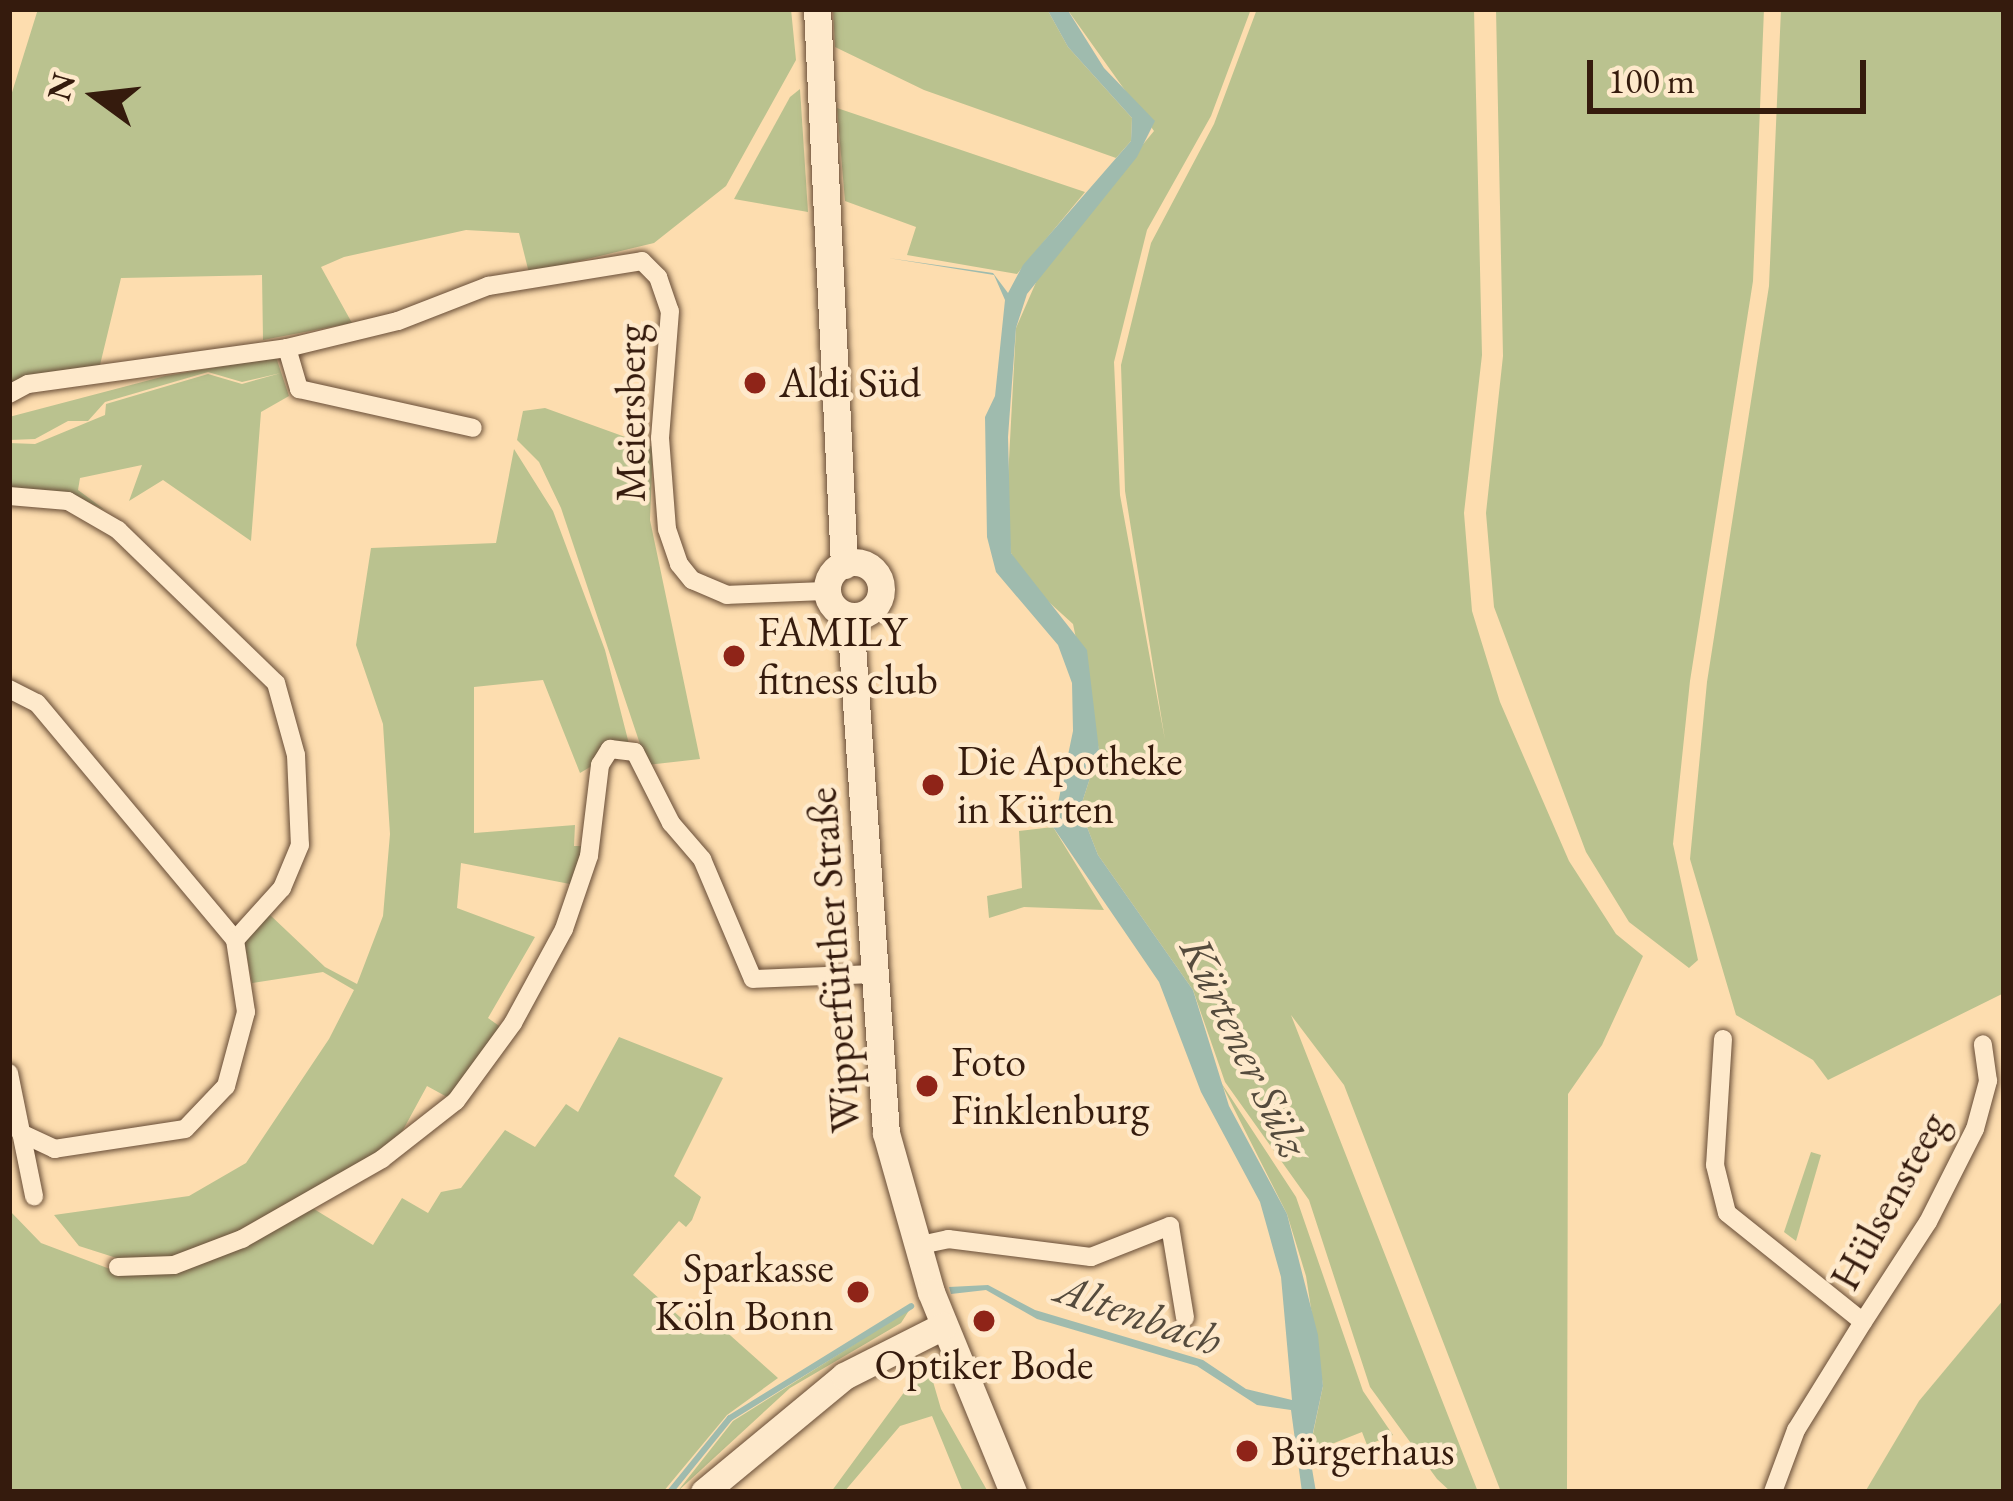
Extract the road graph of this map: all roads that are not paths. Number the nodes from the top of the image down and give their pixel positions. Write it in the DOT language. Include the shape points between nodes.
graph roads {
  1 [pos="818,9"];
  2 [pos="287,348"];
  3 [pos="9,394"];
  4 [pos="473,428"];
  5 [pos="9,496"];
  6 [pos="844,565"];
  7 [pos="828,591"];
  8 [pos="850,616"];
  9 [pos="9,689"];
  10 [pos="235,940"];
  11 [pos="869,974"];
  12 [pos="1723,1039"];
  13 [pos="1982,1045"];
  14 [pos="9,1073"];
  15 [pos="21,1133"];
  16 [pos="34,1196"];
  17 [pos="916,1246"];
  18 [pos="118,1267"];
  19 [pos="1185,1318"];
  20 [pos="1863,1322"];
  21 [pos="944,1326"];
  22 [pos="704,1492"];
  23 [pos="1013,1492"];
  24 [pos="1773,1492"];
  1 -- 6 [label="main road"];
  2 -- 3 [label="street, Meiersberg"];
  2 -- 4 [label="street" via="299,389"];
  2 -- 7 [label="street, Meiersberg" via="398,321 488,286 619,258 642,261 670,311 660,438 667,529 679,564 692,580 727,595"];
  5 -- 10 [label="street" via="68,501 118,530 277,683 296,755 300,845 282,888"];
  6 -- 7 [label="main road"];
  6 -- 8 [label="main road" via="871,568 881,587 874,608"];
  7 -- 8 [label="main road"];
  8 -- 11 [label="main road, Wipperfürther Straße"];
  9 -- 10 [label="street" via="37,703"];
  10 -- 15 [label="street" via="246,1031 226,1086 198,1122 166,1135 56,1149"];
  11 -- 17 [label="main road, Wipperfürther Straße" via="881,1108"];
  11 -- 18 [label="street" via="753,979 702,859 670,823 635,752 610,749 600,765 589,856 564,929 514,1023 456,1101 382,1159 242,1239 175,1265"];
  12 -- 20 [label="street, Hülsensteeg" via="1715,1165 1727,1213"];
  13 -- 20 [label="street, Hülsensteeg" via="1988,1081 1975,1129 1928,1222"];
  14 -- 15 [label="street"];
  15 -- 16 [label="street"];
  17 -- 19 [label="street" via="948,1238 1091,1257 1170,1226"];
  17 -- 21 [label="main road, Wipperfürther Straße"];
  20 -- 24 [label="street, Hülsensteeg" via="1796,1430"];
  21 -- 22 [label="main road" via="844,1376"];
  21 -- 23 [label="main road, Wipperfürther Straße"];
}
